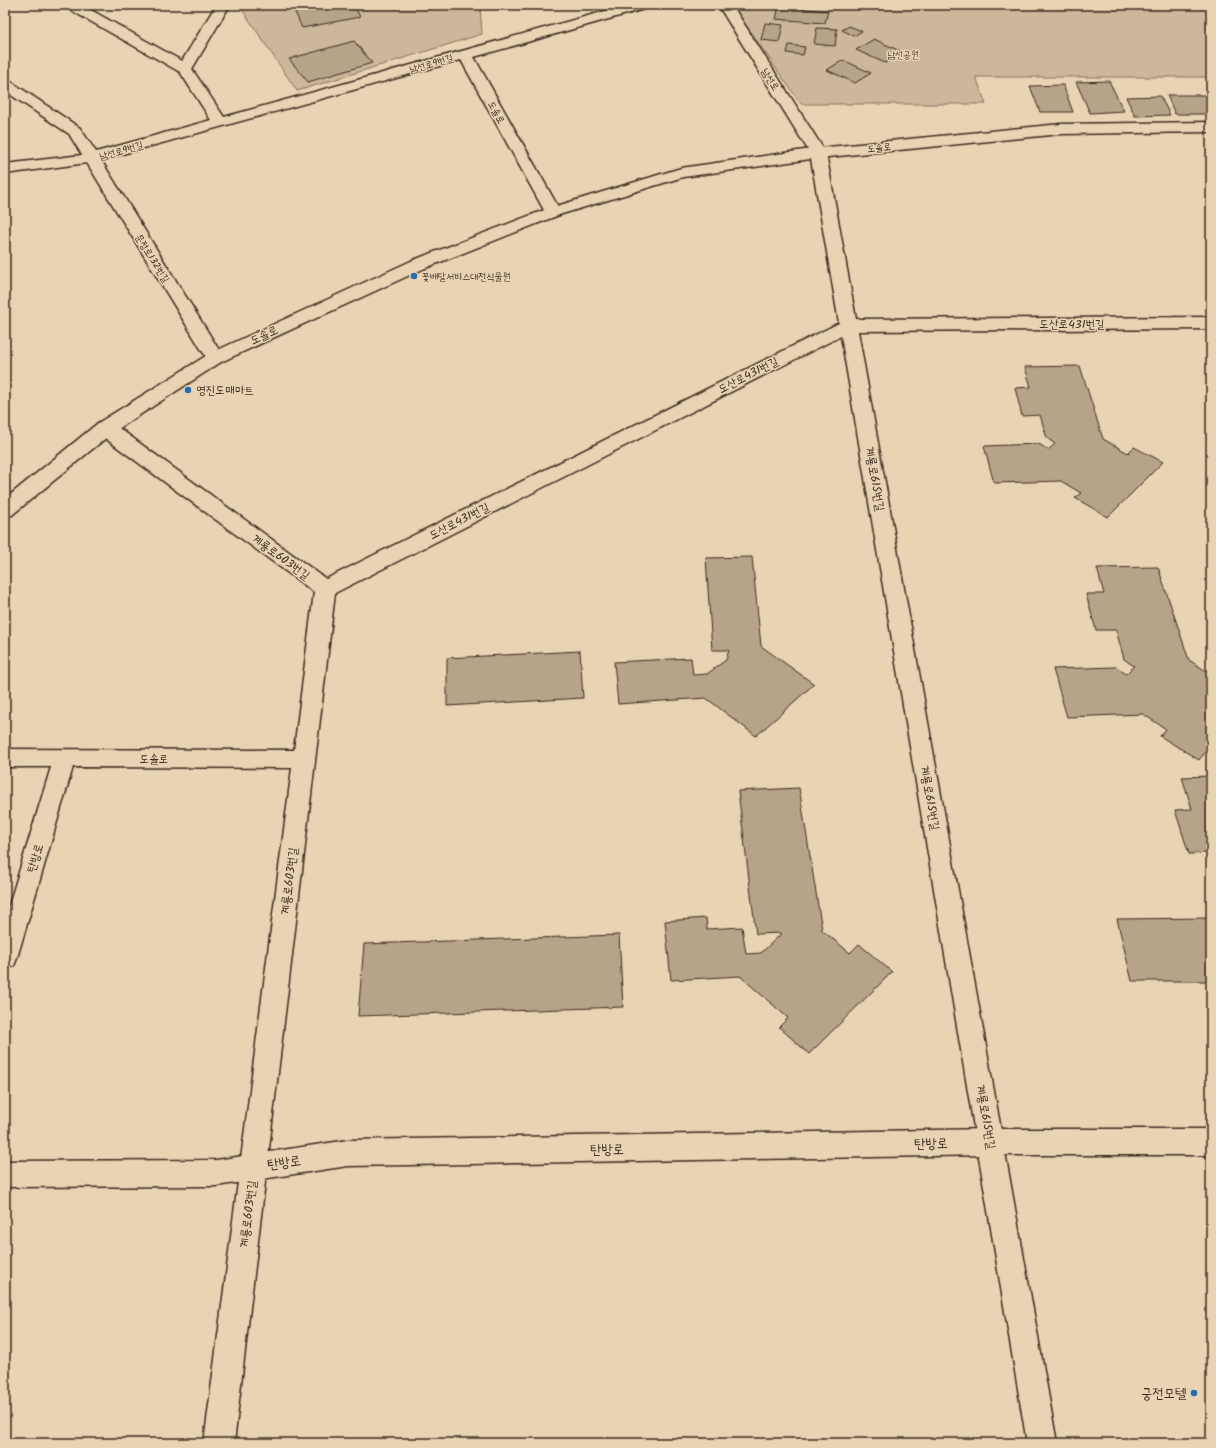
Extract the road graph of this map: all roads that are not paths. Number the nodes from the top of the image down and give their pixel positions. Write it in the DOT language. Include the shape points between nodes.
graph roads {
  1 [pos="72,5"];
  2 [pos="223,5"];
  3 [pos="643,5"];
  4 [pos="725,5"];
  5 [pos="599,10"];
  6 [pos="465,54"];
  7 [pos="185,69"];
  8 [pos="5,84"];
  9 [pos="220,122"];
  10 [pos="1211,127"];
  11 [pos="818,153"];
  12 [pos="92,158"];
  13 [pos="5,169"];
  14 [pos="553,212"];
  15 [pos="1211,323"];
  16 [pos="848,325"];
  17 [pos="215,358"];
  18 [pos="105,428"];
  19 [pos="5,510"];
  20 [pos="325,590"];
  21 [pos="5,758"];
  22 [pos="65,758"];
  23 [pos="304,759"];
  24 [pos="5,958"];
  25 [pos="990,1142"];
  26 [pos="1211,1142"];
  27 [pos="254,1167"];
  28 [pos="5,1174"];
  29 [pos="219,1443"];
  30 [pos="1042,1443"];
  1 -- 7 [label="street"];
  2 -- 7 [label="street"];
  3 -- 5 [label="street, 남선로9번길"];
  4 -- 11 [label="street, 남선로"];
  5 -- 6 [label="street, 남선로9번길"];
  6 -- 9 [label="street, 남선로9번길"];
  6 -- 14 [label="street, 도솔로"];
  7 -- 9 [label="street"];
  8 -- 12 [label="street, 문정로132번길" via="75,131"];
  9 -- 12 [label="street, 남선로9번길"];
  10 -- 11 [label="street, 도솔로" via="1061,129"];
  11 -- 14 [label="street, 도솔로" via="681,173"];
  11 -- 16 [label="street, 계룡로615번길"];
  12 -- 13 [label="street"];
  12 -- 17 [label="street, 문정로132번길"];
  14 -- 17 [label="street, 도솔로" via="417,265"];
  15 -- 16 [label="street, 도산로431번길"];
  16 -- 20 [label="street, 도산로431번길"];
  16 -- 25 [label="street, 계룡로615번길"];
  17 -- 18 [label="street, 도솔로"];
  18 -- 19 [label="street, 도솔로"];
  18 -- 20 [label="street, 계룡로603번길"];
  20 -- 23 [label="street, 계룡로603번길"];
  21 -- 22 [label="street, 도솔로"];
  22 -- 23 [label="street, 도솔로"];
  22 -- 24 [label="street, 탄방로"];
  23 -- 27 [label="street, 계룡로603번길"];
  25 -- 26 [label="street, 탄방로"];
  25 -- 27 [label="street, 탄방로" via="348,1153"];
  25 -- 30 [label="street, 계룡로615번길"];
  27 -- 28 [label="street, 탄방로" via="216,1173"];
  27 -- 29 [label="street, 계룡로603번길"];
}
